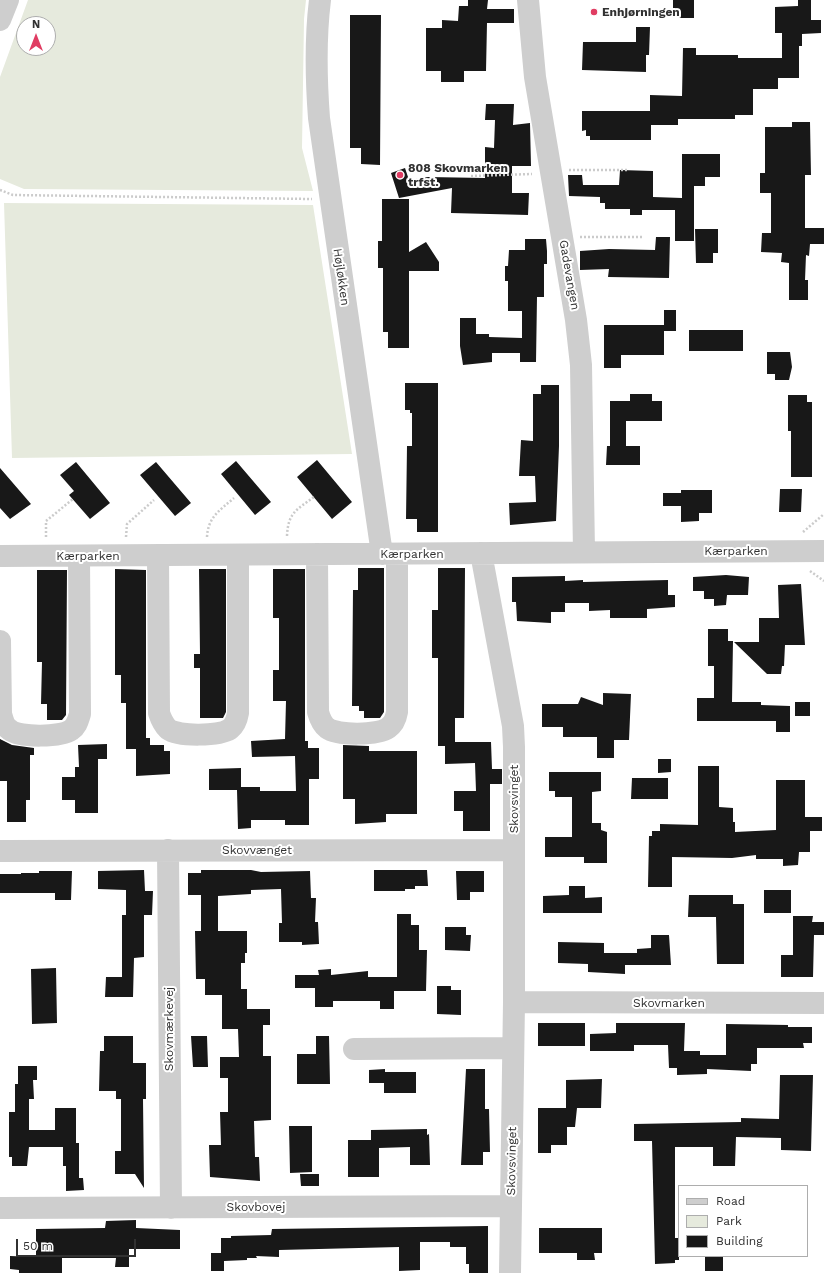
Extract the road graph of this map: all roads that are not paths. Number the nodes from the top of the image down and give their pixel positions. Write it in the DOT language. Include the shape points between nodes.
graph roads {
  1 [pos="8,0"];
  2 [pos="320,0"];
  3 [pos="528,0"];
  4 [pos="0,20"];
  5 [pos="824,551"];
  6 [pos="584,552"];
  7 [pos="481,553"];
  8 [pos="316,554"];
  9 [pos="389,554"];
  10 [pos="158,555"];
  11 [pos="238,555"];
  12 [pos="0,556"];
  13 [pos="79,556"];
  14 [pos="0,641"];
  15 [pos="168,850"];
  16 [pos="514,850"];
  17 [pos="0,851"];
  18 [pos="514,1002"];
  19 [pos="824,1003"];
  20 [pos="513,1048"];
  21 [pos="354,1049"];
  22 [pos="511,1206"];
  23 [pos="0,1208"];
  24 [pos="170,1208"];
  25 [pos="510,1273"];
  1 -- 4 [label="street"];
  2 -- 9 [label="street, Højløkken" via="316,37 318,118 329,199"];
  3 -- 6 [label="street, Gadevangen" via="535,77 576,320 581,364"];
  5 -- 6 [label="street, Kærparken"];
  6 -- 7 [label="street, Kærparken"];
  7 -- 9 [label="street, Kærparken"];
  7 -- 16 [label="street, Skovsvinget" via="513,726"];
  8 -- 9 [label="street, Kærparken"];
  8 -- 9 [label="street, Højløkken" via="318,712 321,722 328,729 339,733 380,732 389,728 398,712"];
  8 -- 11 [label="street, Kærparken"];
  10 -- 11 [label="street, Kærparken"];
  10 -- 11 [label="street" via="159,713 162,723 169,730 180,734 221,733 236,722"];
  10 -- 13 [label="street, Kærparken"];
  12 -- 13 [label="street, Kærparken"];
  13 -- 14 [label="street" via="80,714 78,723 72,729 63,734 22,735 4,725 1,714"];
  15 -- 16 [label="street, Skovvænget"];
  15 -- 17 [label="street, Skovvænget"];
  15 -- 24 [label="street, Skovmærkevej"];
  16 -- 18 [label="street, Skovsvinget"];
  18 -- 19 [label="street, Skovmarken"];
  18 -- 20 [label="street, Skovsvinget"];
  20 -- 21 [label="street"];
  20 -- 22 [label="street, Skovsvinget"];
  22 -- 24 [label="street, Skovbovej"];
  22 -- 25 [label="street, Skovsvinget"];
  23 -- 24 [label="street, Skovbovej"];
}
